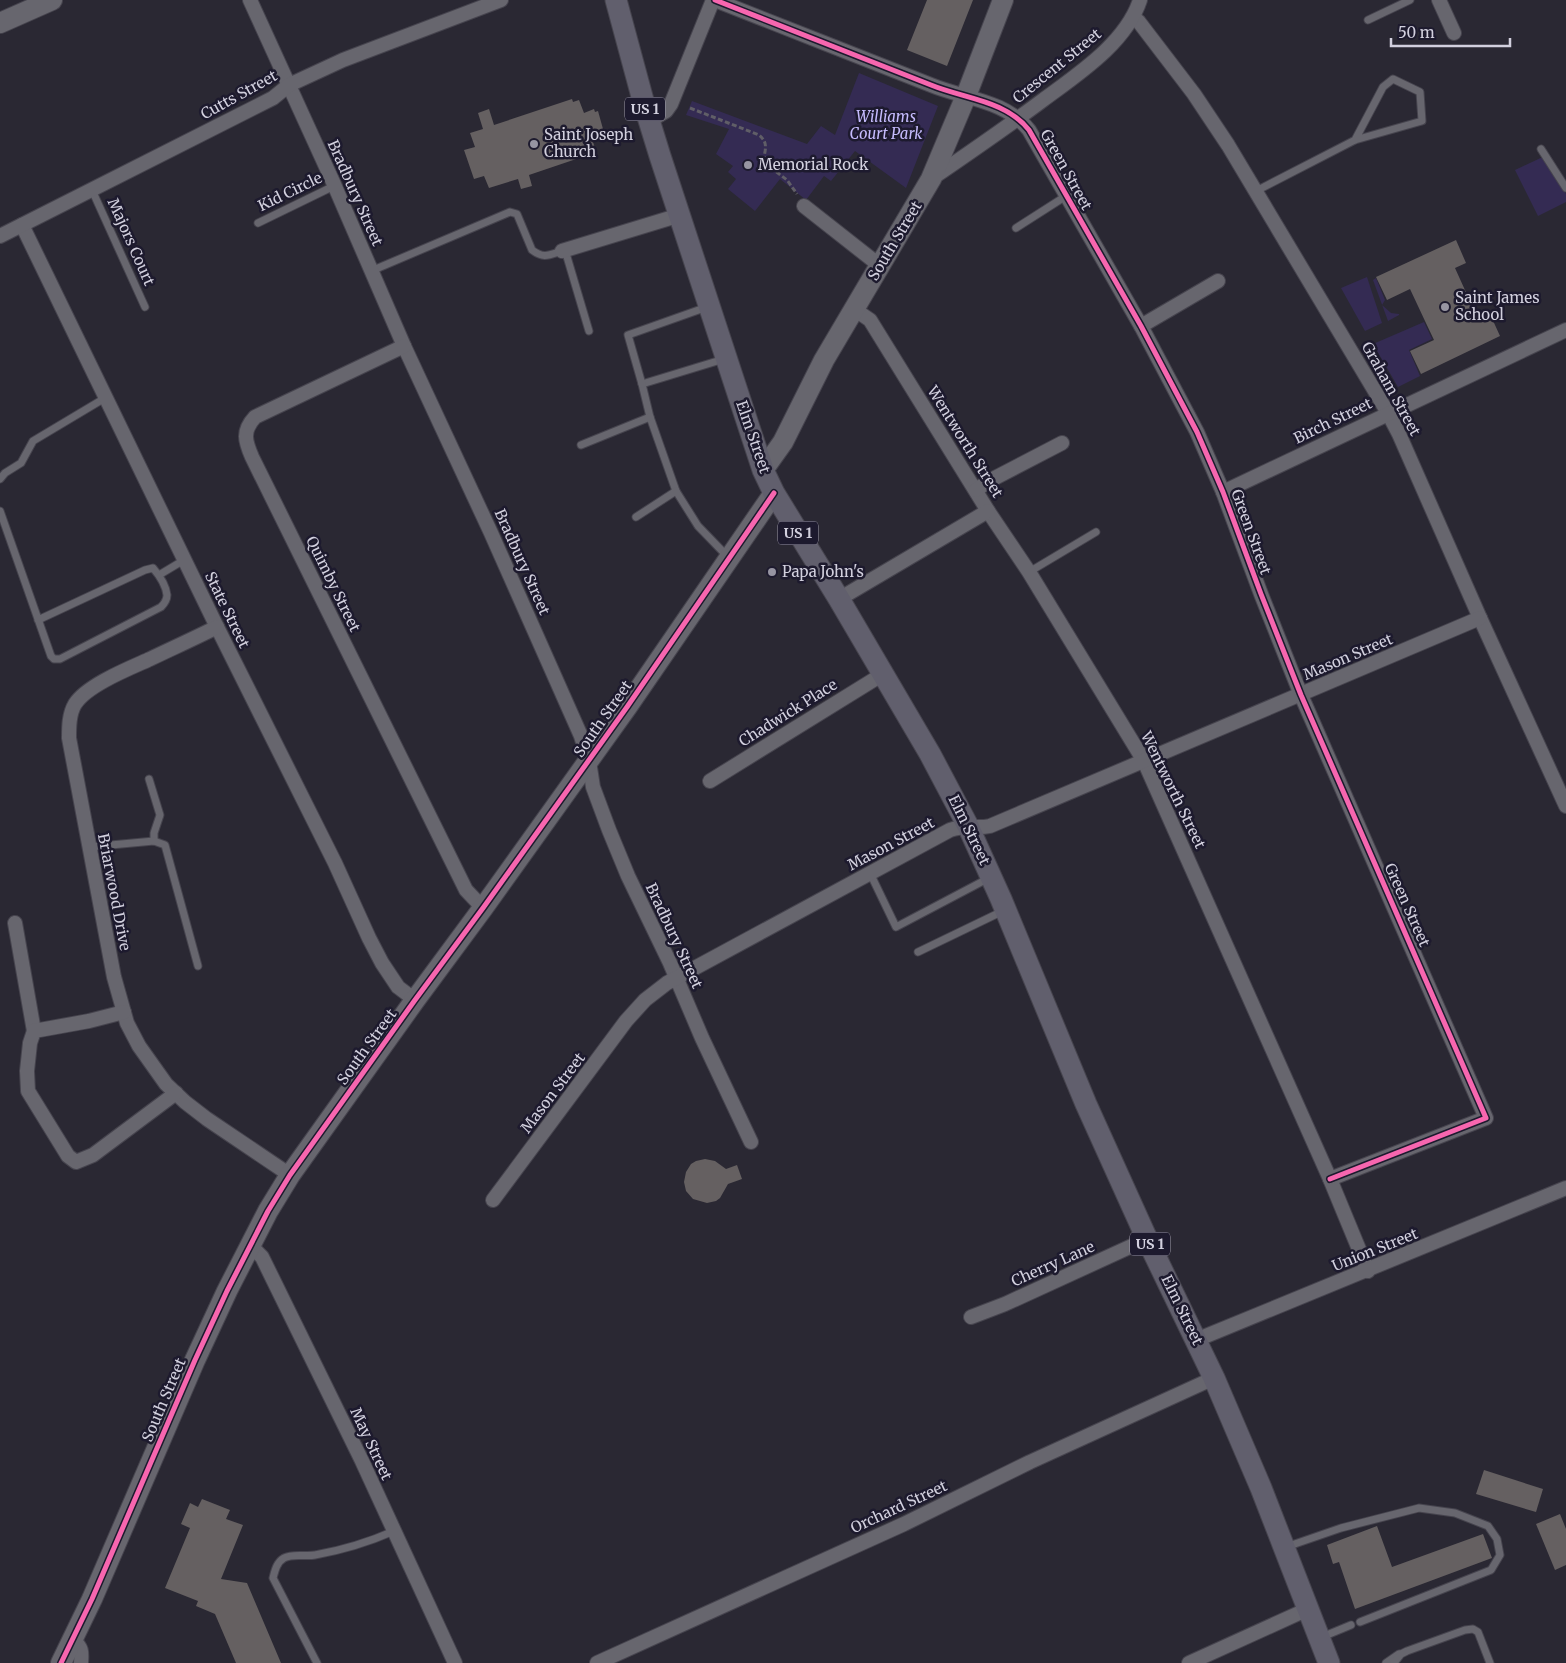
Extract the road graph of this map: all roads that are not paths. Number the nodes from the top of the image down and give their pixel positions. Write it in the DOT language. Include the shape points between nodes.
graph roads {
  1 [pos="52,0"];
  2 [pos="250,0"];
  3 [pos="501,0"];
  4 [pos="616,0"];
  5 [pos="714,0"];
  6 [pos="1003,0"];
  7 [pos="1140,0"];
  8 [pos="1410,0"];
  9 [pos="1439,0"];
  10 [pos="1133,17"];
  11 [pos="1368,20"];
  12 [pos="0,23"];
  13 [pos="1454,33"];
  14 [pos="289,85"];
  15 [pos="966,96"];
  16 [pos="1018,118"];
  17 [pos="649,120"];
  18 [pos="1356,140"];
  19 [pos="1542,149"];
  20 [pos="931,179"];
  21 [pos="334,186"];
  22 [pos="1566,188"];
  23 [pos="92,190"];
  24 [pos="1256,191"];
  25 [pos="1066,196"];
  26 [pos="804,206"];
  27 [pos="680,215"];
  28 [pos="258,222"];
  29 [pos="22,226"];
  30 [pos="1016,228"];
  31 [pos="0,236"];
  32 [pos="564,251"];
  33 [pos="879,265"];
  34 [pos="371,271"];
  35 [pos="1218,281"];
  36 [pos="144,306"];
  37 [pos="709,306"];
  38 [pos="854,309"];
  39 [pos="1141,326"];
  40 [pos="1566,330"];
  41 [pos="589,331"];
  42 [pos="404,346"];
  43 [pos="726,358"];
  44 [pos="642,384"];
  45 [pos="106,398"];
  46 [pos="1388,413"];
  47 [pos="650,417"];
  48 [pos="1062,443"];
  49 [pos="581,445"];
  50 [pos="763,470"];
  51 [pos="0,479"];
  52 [pos="976,490"];
  53 [pos="676,491"];
  54 [pos="1223,492"];
  55 [pos="774,493"];
  56 [pos="0,511"];
  57 [pos="988,511"];
  58 [pos="636,518"];
  59 [pos="1096,532"];
  60 [pos="729,558"];
  61 [pos="184,560"];
  62 [pos="1029,572"];
  63 [pos="158,575"];
  64 [pos="839,599"];
  65 [pos="1480,618"];
  66 [pos="38,620"];
  67 [pos="217,627"];
  68 [pos="883,674"];
  69 [pos="1301,695"];
  70 [pos="589,761"];
  71 [pos="1144,761"];
  72 [pos="149,779"];
  73 [pos="710,781"];
  74 [pos="1561,783"];
  75 [pos="1566,806"];
  76 [pos="968,826"];
  77 [pos="154,841"];
  78 [pos="89,847"];
  79 [pos="870,873"];
  80 [pos="991,877"];
  81 [pos="483,908"];
  82 [pos="1006,909"];
  83 [pos="15,923"];
  84 [pos="918,952"];
  85 [pos="198,966"];
  86 [pos="677,977"];
  87 [pos="415,1000"];
  88 [pos="124,1012"];
  89 [pos="34,1031"];
  90 [pos="176,1093"];
  91 [pos="751,1142"];
  92 [pos="290,1175"];
  93 [pos="1330,1179"];
  94 [pos="1566,1188"];
  95 [pos="493,1200"];
  96 [pos="1147,1239"];
  97 [pos="250,1246"];
  98 [pos="1368,1271"];
  99 [pos="971,1317"];
  100 [pos="1196,1340"];
  101 [pos="1214,1378"];
  102 [pos="394,1531"];
  103 [pos="1284,1548"];
  104 [pos="1308,1609"];
  105 [pos="1360,1622"];
  106 [pos="1351,1625"];
  107 [pos="1319,1638"];
  108 [pos="73,1640"];
  109 [pos="1407,1651"];
  110 [pos="61,1663"];
  111 [pos="81,1663"];
  112 [pos="317,1663"];
  113 [pos="455,1663"];
  114 [pos="597,1663"];
  115 [pos="1189,1663"];
  116 [pos="1329,1663"];
  117 [pos="1386,1663"];
  118 [pos="1394,1663"];
  119 [pos="1490,1663"];
  1 -- 12 [label="street"];
  2 -- 14 [label="street, Bradbury Street"];
  3 -- 14 [label="street, Cutts Street" via="343,60"];
  4 -- 17 [label="main road, Elm Street / US 1"];
  5 -- 15 [label="street, Green Street"];
  5 -- 17 [label="street" via="671,104 666,111"];
  6 -- 15 [label="street, South Street"];
  7 -- 10 [label="street, Crescent Street"];
  8 -- 11 [label="lane"];
  9 -- 13 [label="street"];
  10 -- 16 [label="street, Crescent Street" via="1121,34 1091,63"];
  10 -- 24 [label="street, Graham Street" via="1194,94"];
  14 -- 21 [label="street, Bradbury Street"];
  14 -- 23 [label="street, Cutts Street" via="273,98"];
  15 -- 16 [label="street, Green Street"];
  15 -- 20 [label="street, South Street"];
  16 -- 20 [label="street, Crescent Street"];
  16 -- 25 [label="street, Green Street" via="1030,130"];
  17 -- 27 [label="main road, Elm Street / US 1"];
  18 -- 18 [label="lane" via="1422,121 1420,92 1393,79 1383,87"];
  18 -- 24 [label="lane"];
  19 -- 22 [label="lane"];
  20 -- 33 [label="street, South Street"];
  21 -- 28 [label="lane, Kid Circle"];
  21 -- 34 [label="street, Bradbury Street"];
  23 -- 29 [label="street, Cutts Street"];
  23 -- 36 [label="lane, Majors Court"];
  24 -- 46 [label="street, Graham Street"];
  25 -- 30 [label="lane"];
  25 -- 39 [label="street, Green Street"];
  26 -- 33 [label="street"];
  27 -- 32 [label="street"];
  27 -- 37 [label="main road, Elm Street / US 1"];
  29 -- 31 [label="street, Cutts Street"];
  29 -- 45 [label="street, State Street"];
  32 -- 34 [label="lane" via="545,256 536,253 517,214 510,212"];
  32 -- 41 [label="lane"];
  33 -- 38 [label="street, South Street"];
  34 -- 42 [label="street, Bradbury Street"];
  35 -- 39 [label="street"];
  37 -- 43 [label="main road, Elm Street / US 1"];
  37 -- 44 [label="lane" via="628,335"];
  38 -- 50 [label="street, South Street" via="783,442"];
  38 -- 52 [label="street, Wentworth Street" via="870,320"];
  39 -- 54 [label="street, Green Street" via="1197,432"];
  40 -- 46 [label="street, Birch Street"];
  42 -- 70 [label="street, Bradbury Street" via="491,533 581,736"];
  42 -- 81 [label="street, Quimby Street" via="255,418 247,428 246,440 466,890"];
  43 -- 44 [label="lane"];
  43 -- 50 [label="main road, Elm Street / US 1"];
  44 -- 47 [label="lane"];
  45 -- 51 [label="lane" via="33,441 21,463"];
  45 -- 61 [label="street, State Street"];
  46 -- 54 [label="street, Birch Street"];
  46 -- 65 [label="street, Graham Street"];
  47 -- 49 [label="lane"];
  47 -- 53 [label="lane"];
  48 -- 52 [label="street"];
  50 -- 55 [label="main road, Elm Street / US 1"];
  52 -- 57 [label="street, Wentworth Street"];
  53 -- 58 [label="lane"];
  53 -- 60 [label="lane" via="698,526"];
  54 -- 69 [label="street, Green Street"];
  55 -- 60 [label="street, South Street"];
  55 -- 64 [label="main road, Elm Street / US 1"];
  56 -- 66 [label="lane"];
  57 -- 62 [label="street, Wentworth Street"];
  57 -- 64 [label="street"];
  59 -- 62 [label="lane"];
  60 -- 70 [label="street, South Street"];
  61 -- 63 [label="lane"];
  61 -- 67 [label="street, State Street"];
  62 -- 71 [label="street, Wentworth Street"];
  63 -- 66 [label="lane" via="153,568 145,570"];
  63 -- 66 [label="lane" via="167,595 161,607 60,659 50,656"];
  64 -- 68 [label="main road, Elm Street / US 1"];
  65 -- 69 [label="street, Mason Street"];
  65 -- 74 [label="street, Graham Street"];
  67 -- 78 [label="street, Briarwood Drive" via="112,677 88,691 74,705 69,738"];
  67 -- 87 [label="street, State Street" via="382,963 398,987"];
  68 -- 73 [label="street, Chadwick Place"];
  68 -- 76 [label="main road, Elm Street / US 1"];
  69 -- 71 [label="street, Mason Street"];
  69 -- 93 [label="street, Green Street" via="1486,1118"];
  70 -- 81 [label="street, South Street"];
  70 -- 86 [label="street, Bradbury Street" via="593,787 612,838"];
  71 -- 76 [label="street, Mason Street" via="990,826"];
  71 -- 93 [label="street, Wentworth Street"];
  72 -- 77 [label="lane" via="160,815"];
  74 -- 75 [label="street, Graham Street"];
  76 -- 79 [label="street, Mason Street" via="950,830"];
  76 -- 80 [label="main road, Elm Street / US 1"];
  77 -- 78 [label="lane"];
  77 -- 85 [label="lane" via="165,845"];
  78 -- 88 [label="street, Briarwood Drive" via="114,977"];
  79 -- 80 [label="lane" via="896,928"];
  79 -- 86 [label="street, Mason Street"];
  80 -- 82 [label="main road, Elm Street / US 1"];
  81 -- 87 [label="street, South Street"];
  82 -- 84 [label="lane"];
  82 -- 96 [label="main road, Elm Street / US 1" via="1086,1104"];
  83 -- 89 [label="street"];
  86 -- 91 [label="street, Bradbury Street"];
  86 -- 95 [label="street, Mason Street" via="651,994 626,1021"];
  87 -- 92 [label="street, South Street"];
  88 -- 89 [label="street"];
  88 -- 90 [label="street, Briarwood Drive" via="138,1046"];
  89 -- 90 [label="street" via="27,1071 28,1091 68,1156 76,1162 92,1155"];
  90 -- 92 [label="street, Briarwood Drive" via="207,1119"];
  92 -- 97 [label="street, South Street"];
  93 -- 98 [label="street, Wentworth Street"];
  94 -- 98 [label="street, Union Street"];
  96 -- 99 [label="street, Cherry Lane"];
  96 -- 100 [label="main road, Elm Street / US 1"];
  97 -- 102 [label="street, May Street" via="262,1257"];
  97 -- 108 [label="street, South Street" via="195,1360"];
  98 -- 100 [label="street, Union Street"];
  100 -- 101 [label="main road, Elm Street / US 1"];
  101 -- 103 [label="main road, Elm Street / US 1" via="1262,1488"];
  101 -- 114 [label="street, Orchard Street" via="904,1524"];
  102 -- 112 [label="lane" via="365,1543 322,1554 288,1556 276,1566 273,1578"];
  102 -- 113 [label="street, May Street"];
  103 -- 104 [label="main road, Elm Street / US 1"];
  103 -- 105 [label="lane" via="1341,1528 1419,1508 1454,1513 1488,1526 1497,1539 1500,1555 1491,1570"];
  104 -- 107 [label="main road, Elm Street / US 1"];
  104 -- 115 [label="street"];
  106 -- 107 [label="lane"];
  107 -- 116 [label="main road, Elm Street / US 1"];
  108 -- 110 [label="street, South Street"];
  108 -- 111 [label="street" via="82,1651"];
  109 -- 117 [label="lane"];
  109 -- 118 [label="lane"];
  109 -- 119 [label="lane" via="1465,1630 1475,1630"];
}
